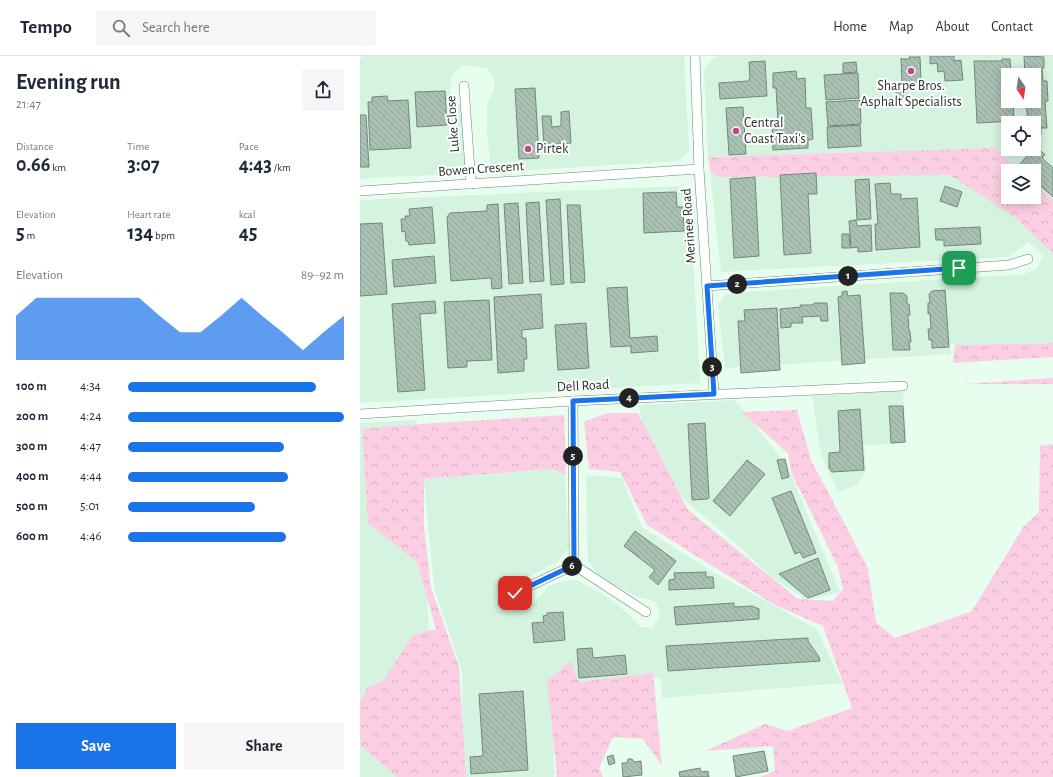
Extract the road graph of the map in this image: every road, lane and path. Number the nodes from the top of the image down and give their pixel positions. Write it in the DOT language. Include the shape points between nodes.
graph roads {
  1 [pos="695,56"];
  2 [pos="464,86"];
  3 [pos="699,169"];
  4 [pos="471,184"];
  5 [pos="360,191"];
  6 [pos="1028,259"];
  7 [pos="707,286"];
  8 [pos="903,386"];
  9 [pos="714,394"];
  10 [pos="573,401"];
  11 [pos="360,414"];
  12 [pos="574,565"];
  13 [pos="515,593"];
  14 [pos="646,612"];
  1 -- 3 [label="street, Merinee Road"];
  2 -- 4 [label="street, Luke Close"];
  3 -- 4 [label="street, Bowen Crescent"];
  3 -- 7 [label="street, Merinee Road"];
  4 -- 5 [label="street, Bowen Crescent"];
  6 -- 7 [label="street" via="1009,265"];
  7 -- 9 [label="street, Merinee Road"];
  8 -- 9 [label="street, Dell Road"];
  9 -- 10 [label="street, Dell Road"];
  10 -- 11 [label="street, Dell Road"];
  10 -- 12 [label="street"];
  12 -- 13 [label="street"];
  12 -- 14 [label="street"];
}
